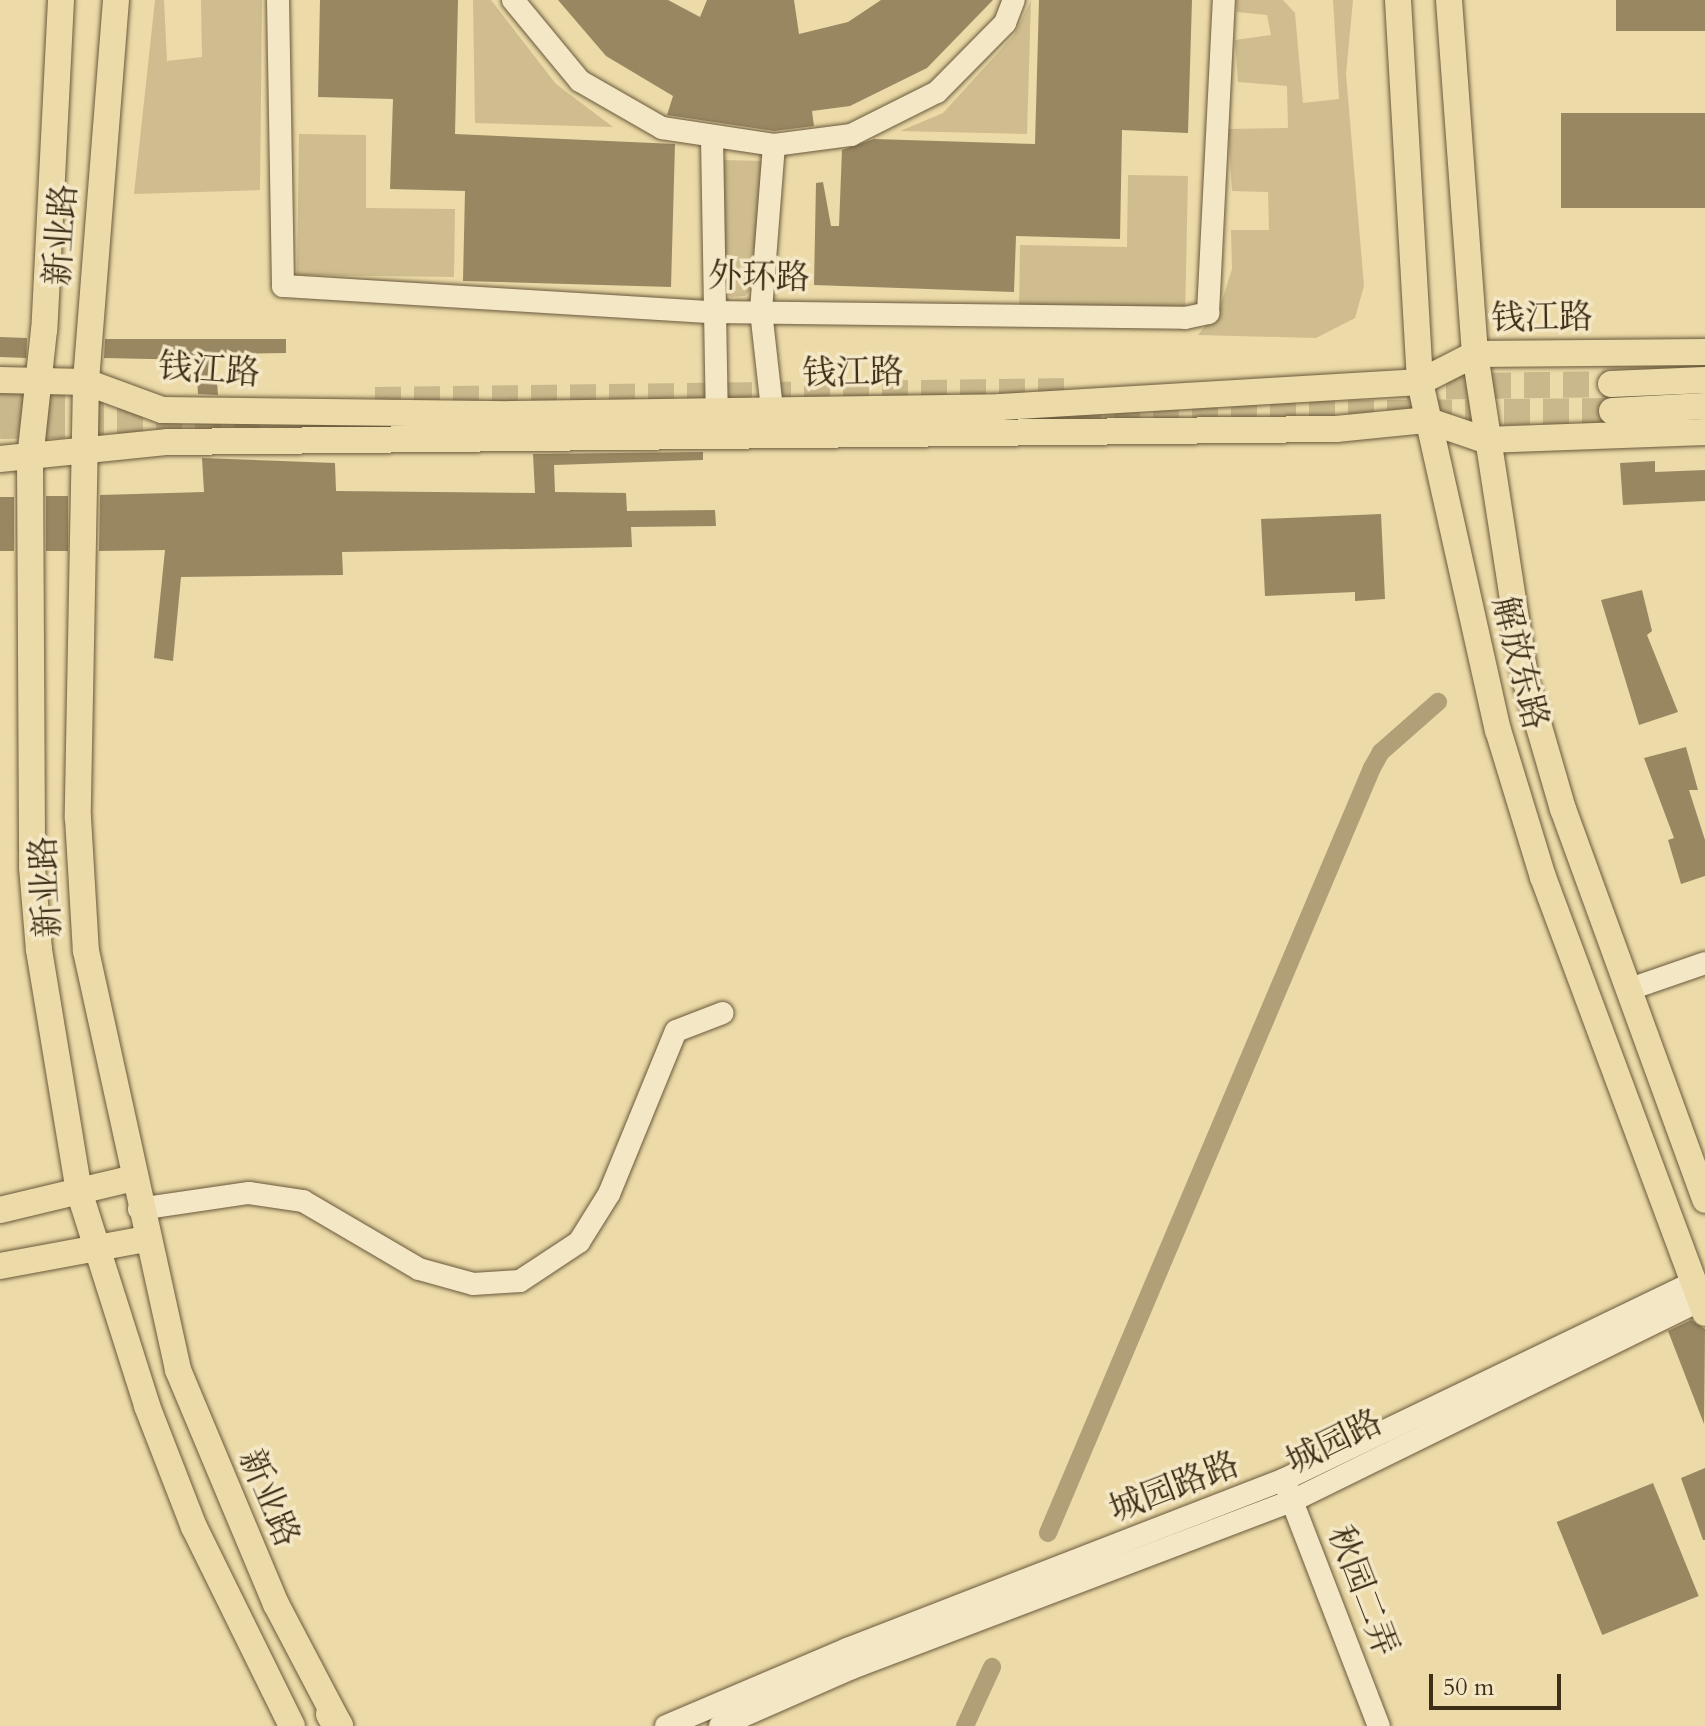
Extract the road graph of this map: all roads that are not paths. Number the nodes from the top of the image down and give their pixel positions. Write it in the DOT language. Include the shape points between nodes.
graph roads {
  1 [pos="61,0"];
  2 [pos="116,0"];
  3 [pos="278,0"];
  4 [pos="513,0"];
  5 [pos="1014,0"];
  6 [pos="1224,0"];
  7 [pos="1398,0"];
  8 [pos="1449,0"];
  9 [pos="712,138"];
  10 [pos="774,145"];
  11 [pos="761,311"];
  12 [pos="713,312"];
  13 [pos="1705,352"];
  14 [pos="1475,354"];
  15 [pos="40,379"];
  16 [pos="0,380"];
  17 [pos="1705,380"];
  18 [pos="86,382"];
  19 [pos="1420,382"];
  20 [pos="1611,384"];
  21 [pos="1705,406"];
  22 [pos="773,410"];
  23 [pos="1612,411"];
  24 [pos="1426,420"];
  25 [pos="717,423"];
  26 [pos="1705,432"];
  27 [pos="776,439"];
  28 [pos="1485,440"];
  29 [pos="88,446"];
  30 [pos="0,459"];
  31 [pos="30,459"];
  32 [pos="1704,960"];
  33 [pos="1630,989"];
  34 [pos="723,1013"];
  35 [pos="133,1178"];
  36 [pos="79,1191"];
  37 [pos="1705,1200"];
  38 [pos="139,1209"];
  39 [pos="0,1210"];
  40 [pos="145,1239"];
  41 [pos="96,1249"];
  42 [pos="0,1266"];
  43 [pos="1700,1298"];
  44 [pos="1283,1480"];
  45 [pos="1292,1501"];
  46 [pos="337,1722"];
  47 [pos="292,1726"];
  48 [pos="666,1726"];
  49 [pos="720,1726"];
  50 [pos="1379,1726"];
  1 -- 15 [label="main road, 新业路"];
  2 -- 18 [label="main road, 新业路"];
  3 -- 12 [label="street, 外环路" via="283,286"];
  4 -- 9 [label="street" via="580,81 662,128"];
  5 -- 10 [label="street" via="1005,23 937,92 851,135"];
  6 -- 11 [label="street, 外环路" via="1208,313 1185,318"];
  7 -- 19 [label="main road, 解放东路"];
  8 -- 14 [label="main road, 解放东路"];
  9 -- 10 [label="street"];
  9 -- 12 [label="street"];
  10 -- 11 [label="street"];
  11 -- 12 [label="street, 外环路"];
  11 -- 22 [label="street"];
  12 -- 25 [label="street"];
  13 -- 14 [label="main road, 钱江路"];
  14 -- 19 [label="main road, 钱江路"];
  14 -- 28 [label="main road, 解放东路"];
  15 -- 16 [label="main road, 钱江路"];
  15 -- 18 [label="main road, 钱江路"];
  15 -- 31 [label="main road, 新业路"];
  17 -- 20 [label="main road"];
  18 -- 25 [label="main road, 钱江路" via="162,410"];
  18 -- 29 [label="main road, 新业路"];
  19 -- 22 [label="main road, 钱江路" via="1001,407"];
  19 -- 24 [label="main road, 解放东路"];
  21 -- 23 [label="main road"];
  22 -- 25 [label="main road, 钱江路"];
  22 -- 27 [label="street"];
  24 -- 27 [label="main road, 钱江路" via="1336,429"];
  24 -- 28 [label="main road, 钱江路"];
  24 -- 43 [label="main road, 解放东路" via="1506,757 1543,877"];
  25 -- 27 [label="main road, 钱江路"];
  25 -- 29 [label="main road, 钱江路"];
  26 -- 28 [label="main road, 钱江路"];
  28 -- 33 [label="main road, 解放东路" via="1526,682 1563,809"];
  29 -- 31 [label="main road, 钱江路"];
  29 -- 35 [label="main road, 新业路" via="78,818 86,951"];
  30 -- 31 [label="main road, 钱江路"];
  31 -- 36 [label="main road, 新业路" via="32,867 39,950"];
  32 -- 33 [label="street"];
  33 -- 37 [label="main road, 解放东路"];
  34 -- 38 [label="street" via="676,1031 609,1194 579,1242 520,1281 473,1284 419,1269 303,1201 249,1193"];
  35 -- 36 [label="main road"];
  35 -- 38 [label="main road, 新业路"];
  36 -- 39 [label="main road"];
  36 -- 41 [label="main road, 新业路"];
  38 -- 40 [label="main road, 新业路"];
  40 -- 41 [label="main road"];
  40 -- 46 [label="main road, 新业路" via="178,1370 222,1484"];
  41 -- 42 [label="main road"];
  41 -- 47 [label="main road, 新业路" via="194,1527"];
  43 -- 44 [label="street, 城园路路"];
  43 -- 45 [label="street, 城园路"];
  44 -- 45 [label="street, 秋园二弄"];
  44 -- 48 [label="street, 城园路路" via="847,1649"];
  45 -- 49 [label="street, 城园路" via="852,1668"];
  45 -- 50 [label="street, 秋园二弄"];
}
